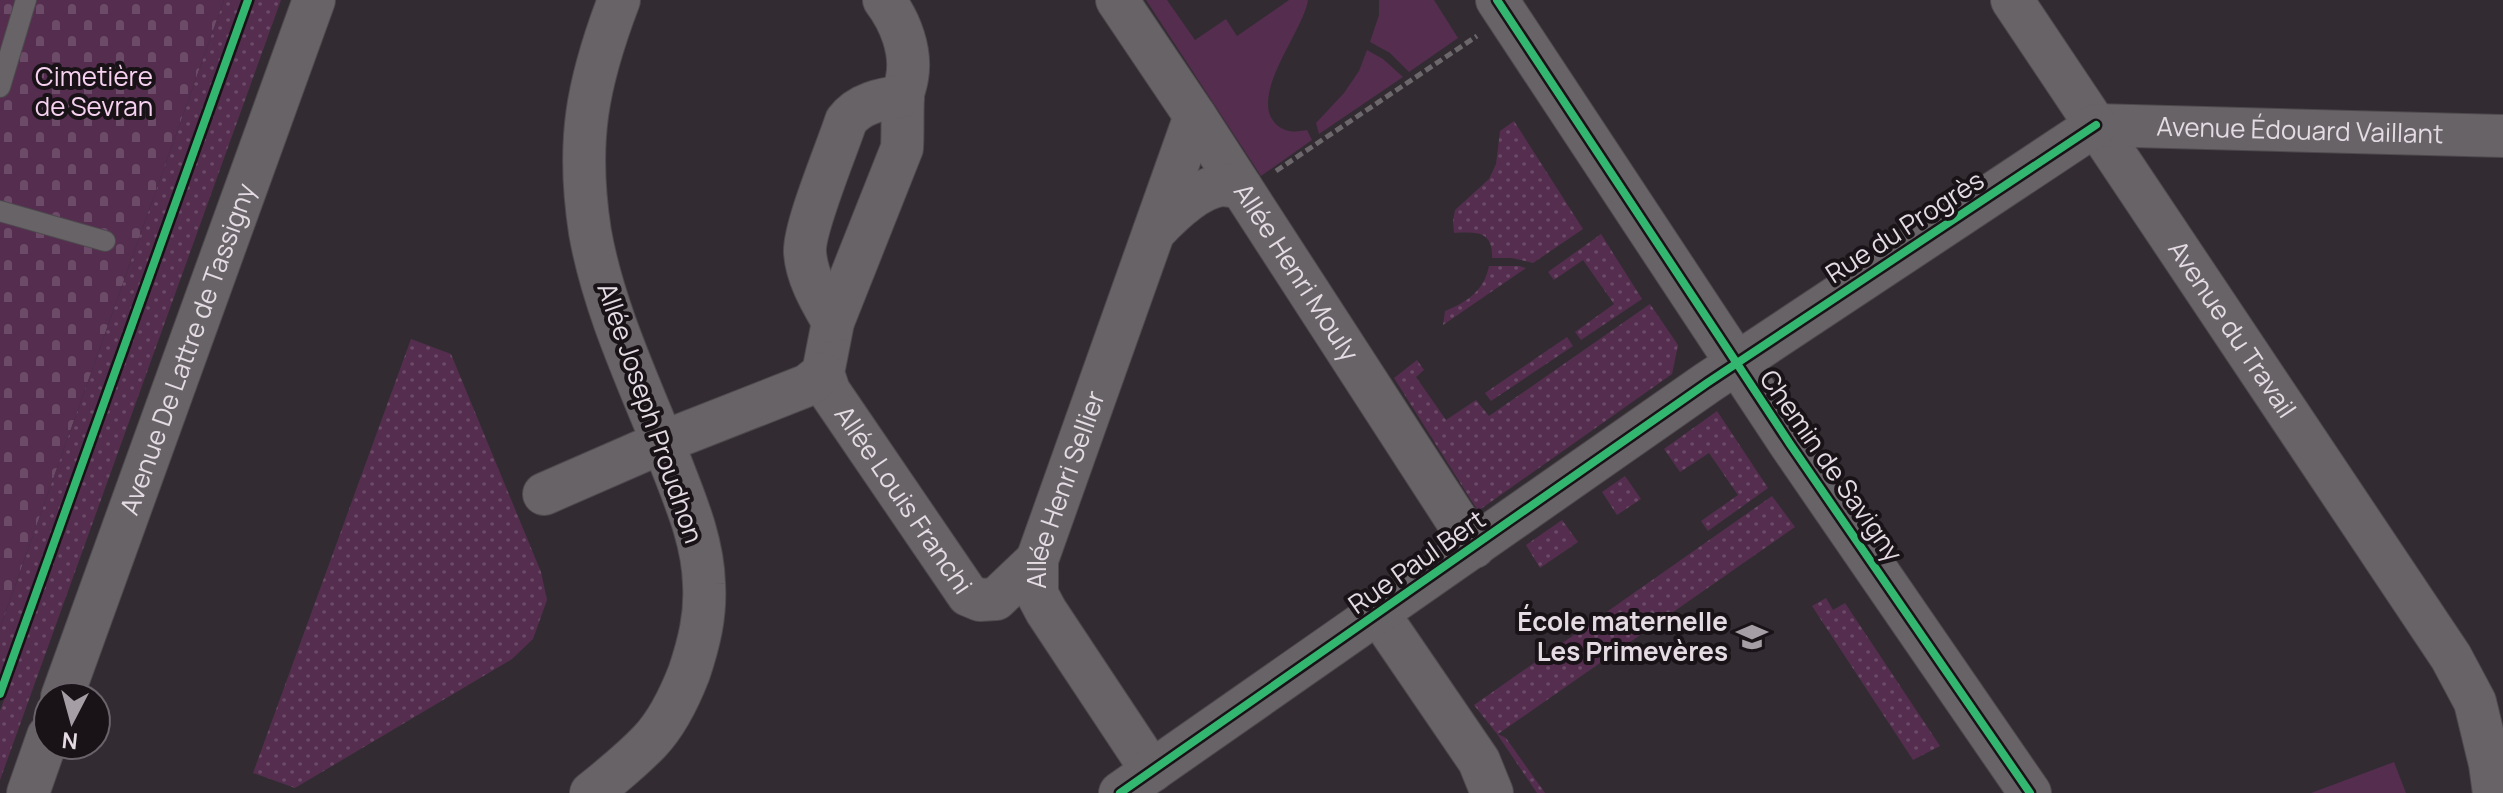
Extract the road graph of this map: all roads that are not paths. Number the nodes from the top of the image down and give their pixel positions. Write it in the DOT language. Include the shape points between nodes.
graph roads {
  1 [pos="26,0"];
  2 [pos="314,0"];
  3 [pos="619,0"];
  4 [pos="1117,0"];
  5 [pos="2012,0"];
  6 [pos="902,6"];
  7 [pos="1502,8"];
  8 [pos="0,87"];
  9 [pos="903,96"];
  10 [pos="1195,116"];
  11 [pos="2096,125"];
  12 [pos="2503,136"];
  13 [pos="1243,190"];
  14 [pos="0,211"];
  15 [pos="1153,232"];
  16 [pos="105,241"];
  17 [pos="833,322"];
  18 [pos="1736,363"];
  19 [pos="823,373"];
  20 [pos="663,442"];
  21 [pos="544,494"];
  22 [pos="1474,547"];
  23 [pos="1037,560"];
  24 [pos="1378,613"];
  25 [pos="68,681"];
  26 [pos="39,761"];
  27 [pos="1136,782"];
  28 [pos="28,793"];
  29 [pos="591,793"];
  30 [pos="1492,793"];
  31 [pos="2030,793"];
  32 [pos="2494,793"];
  1 -- 8 [label="lane"];
  2 -- 25 [label="street, Avenue De Lattre de Tassigny"];
  3 -- 20 [label="street, Allée Joseph Proudhon" via="590,87 583,132 585,183 609,305"];
  4 -- 10 [label="street, Allée Henri Mouly"];
  5 -- 11 [label="street, Avenue du Travail"];
  6 -- 9 [label="street, Allée Louis Franchi" via="908,76"];
  7 -- 18 [label="street, Chemin de Savigny"];
  9 -- 17 [label="street, Allée Louis Franchi" via="902,148"];
  9 -- 17 [label="street" via="881,100 846,121 811,221 804,250 816,292"];
  10 -- 13 [label="street, Allée Henri Mouly"];
  10 -- 15 [label="street, Allée Henri Sellier"];
  11 -- 12 [label="street, Avenue Édouard Vaillant"];
  11 -- 18 [label="street, Rue du Progrès"];
  11 -- 32 [label="street, Avenue du Travail" via="2451,657 2475,702"];
  13 -- 15 [label="street, Allée Henri Sellier" via="1220,185 1196,196"];
  13 -- 22 [label="street, Allée Henri Mouly"];
  14 -- 16 [label="lane"];
  15 -- 23 [label="street, Allée Henri Sellier"];
  17 -- 19 [label="street, Allée Louis Franchi"];
  18 -- 22 [label="street, Rue Paul Bert"];
  18 -- 31 [label="street, Chemin de Savigny"];
  19 -- 20 [label="street" via="808,385"];
  19 -- 23 [label="street, Allée Louis Franchi" via="829,391 968,595 996,599"];
  20 -- 21 [label="street"];
  20 -- 29 [label="street, Allée Joseph Proudhon" via="695,525 704,583 701,638 680,696 652,739"];
  22 -- 24 [label="street, Rue Paul Bert"];
  23 -- 27 [label="street, Allée Henri Sellier" via="1037,594"];
  24 -- 27 [label="street, Rue Paul Bert"];
  24 -- 30 [label="street" via="1479,761"];
  26 -- 28 [label="street"];
}
